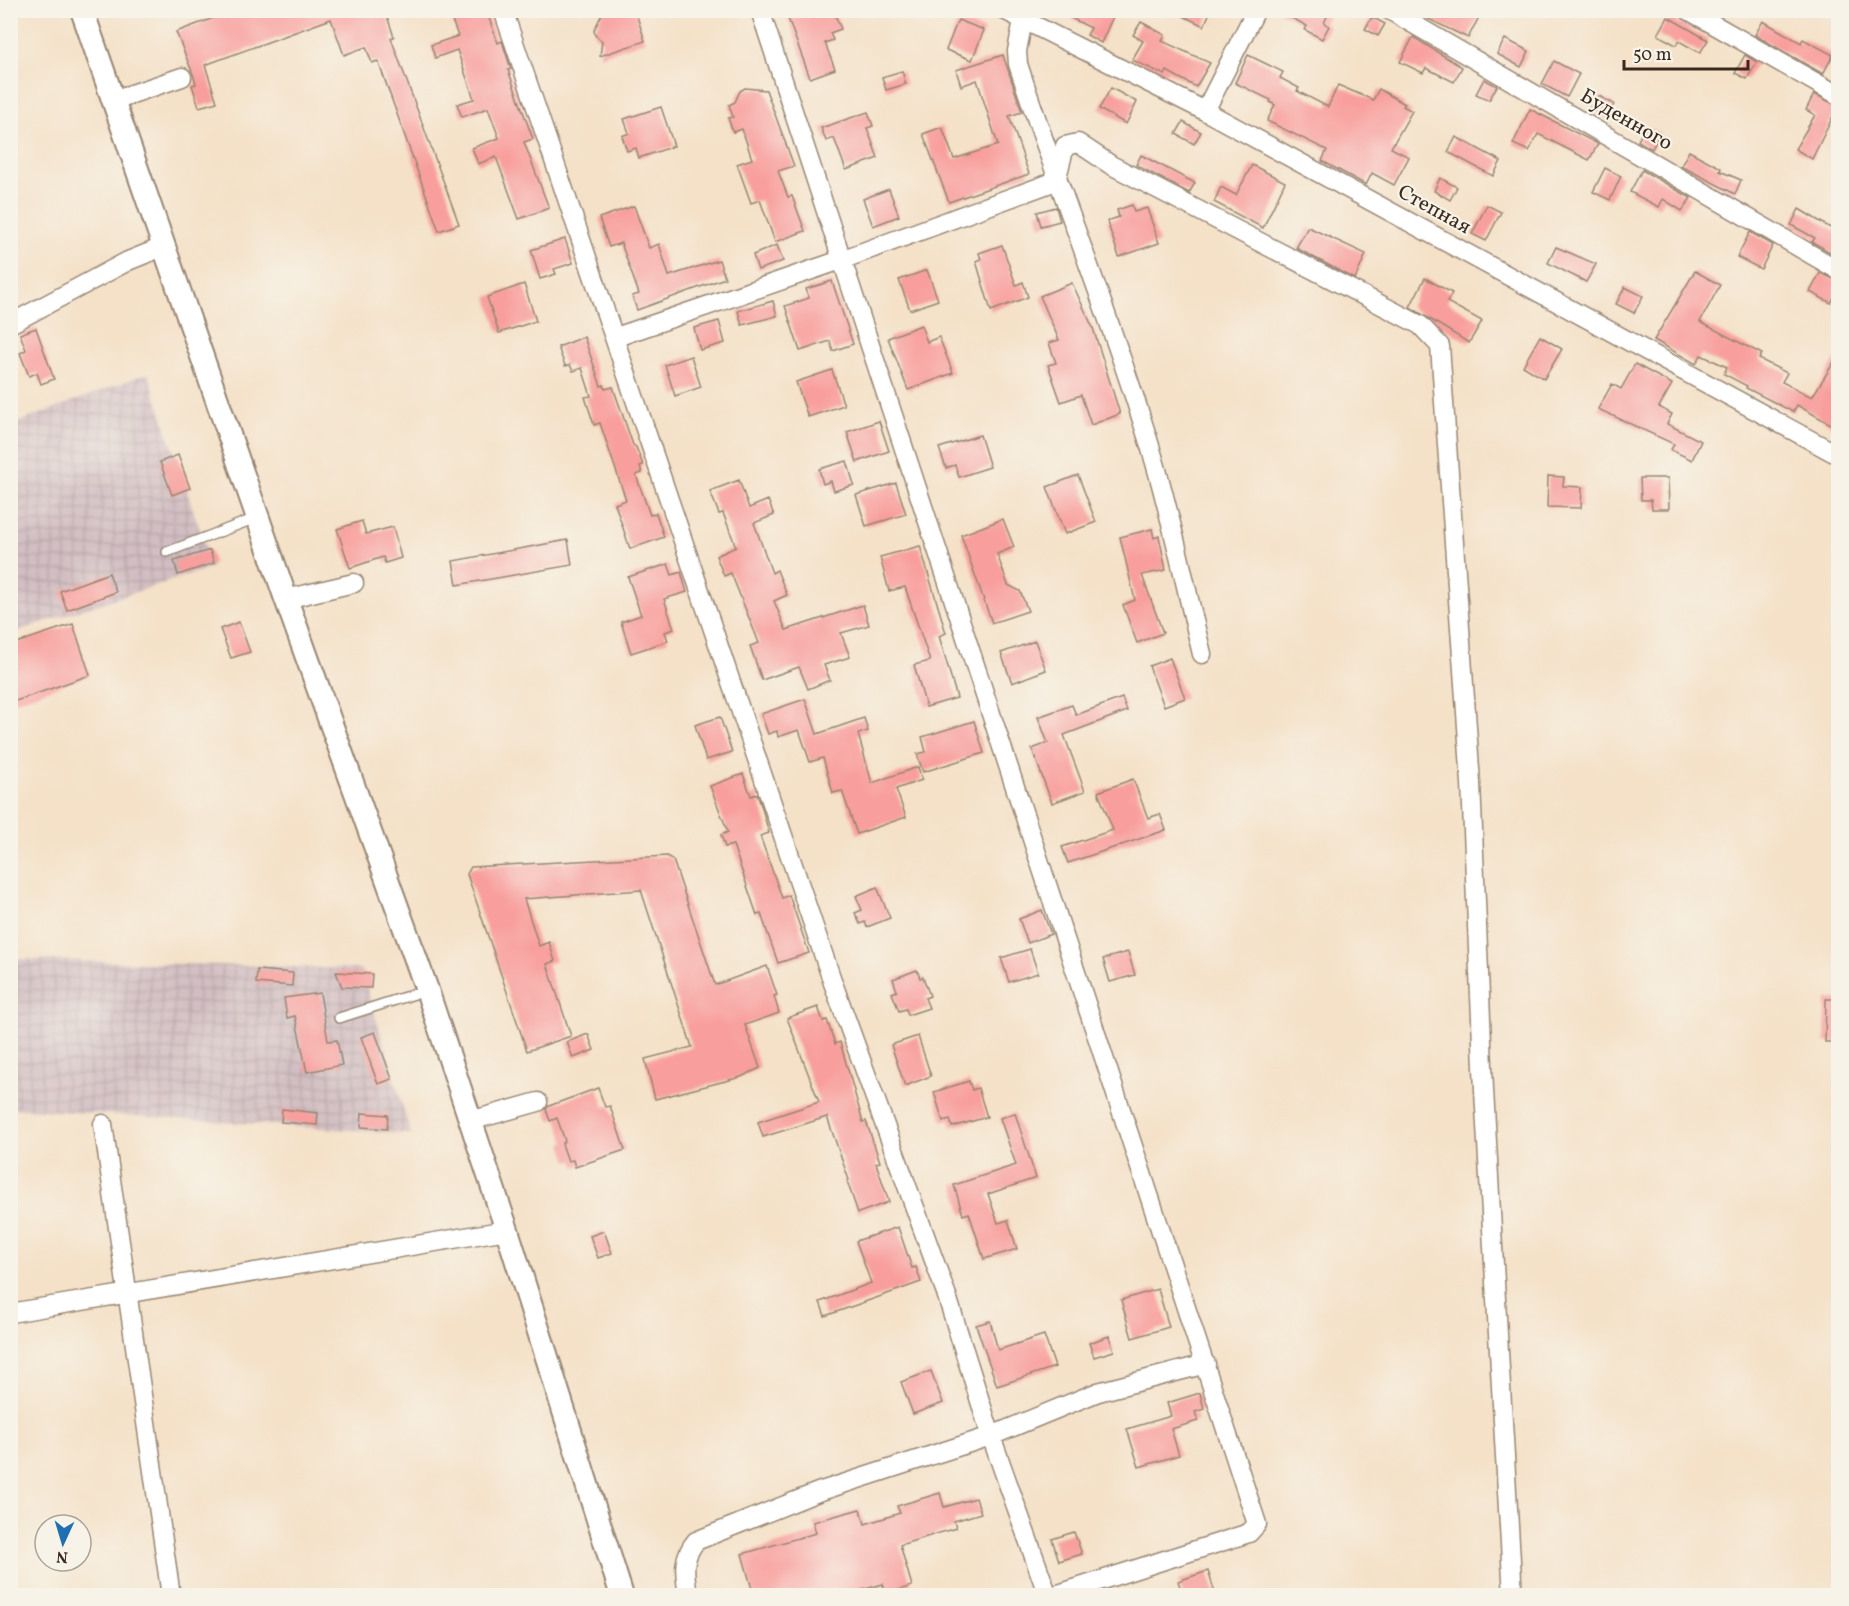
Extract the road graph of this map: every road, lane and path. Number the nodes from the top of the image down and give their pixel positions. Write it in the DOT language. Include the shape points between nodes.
graph roads {
  1 [pos="82,10"];
  2 [pos="503,10"];
  3 [pos="760,10"];
  4 [pos="1004,10"];
  5 [pos="1256,10"];
  6 [pos="1389,10"];
  7 [pos="1688,10"];
  8 [pos="1023,20"];
  9 [pos="182,77"];
  10 [pos="1839,95"];
  11 [pos="114,100"];
  12 [pos="1205,111"];
  13 [pos="1056,181"];
  14 [pos="165,246"];
  15 [pos="841,260"];
  16 [pos="1839,270"];
  17 [pos="10,324"];
  18 [pos="616,337"];
  19 [pos="1839,455"];
  20 [pos="259,518"];
  21 [pos="167,552"];
  22 [pos="354,583"];
  23 [pos="286,599"];
  24 [pos="1202,654"];
  25 [pos="428,990"];
  26 [pos="339,1018"];
  27 [pos="538,1102"];
  28 [pos="470,1121"];
  29 [pos="103,1124"];
  30 [pos="507,1230"];
  31 [pos="126,1295"];
  32 [pos="10,1313"];
  33 [pos="1206,1364"];
  34 [pos="991,1436"];
  35 [pos="171,1596"];
  36 [pos="622,1596"];
  37 [pos="688,1596"];
  38 [pos="1050,1596"];
  39 [pos="1513,1596"];
  1 -- 11 [label="street"];
  2 -- 18 [label="street"];
  3 -- 15 [label="street"];
  4 -- 8 [label="street, Степная"];
  5 -- 12 [label="street"];
  6 -- 16 [label="street, Буденного"];
  7 -- 10 [label="street"];
  8 -- 12 [label="street, Степная"];
  8 -- 13 [label="street" via="1018,64"];
  9 -- 11 [label="street"];
  11 -- 14 [label="street"];
  12 -- 19 [label="street, Степная"];
  13 -- 15 [label="street"];
  13 -- 24 [label="street" via="1151,448"];
  13 -- 39 [label="street" via="1065,146 1078,143 1112,165 1420,325 1440,346 1471,783"];
  14 -- 17 [label="street" via="128,261"];
  14 -- 20 [label="street"];
  15 -- 18 [label="street"];
  15 -- 33 [label="street"];
  18 -- 34 [label="street" via="833,983 946,1293"];
  20 -- 21 [label="lane"];
  20 -- 23 [label="street"];
  22 -- 23 [label="street"];
  23 -- 25 [label="street"];
  25 -- 26 [label="lane"];
  25 -- 28 [label="street"];
  27 -- 28 [label="street"];
  28 -- 30 [label="street"];
  29 -- 31 [label="street"];
  30 -- 31 [label="street"];
  30 -- 36 [label="street"];
  31 -- 32 [label="street"];
  31 -- 35 [label="street"];
  33 -- 34 [label="street" via="1098,1392"];
  33 -- 38 [label="street" via="1257,1524 1249,1533"];
  34 -- 37 [label="street" via="818,1492 696,1541 684,1564"];
  34 -- 38 [label="street"];
}
